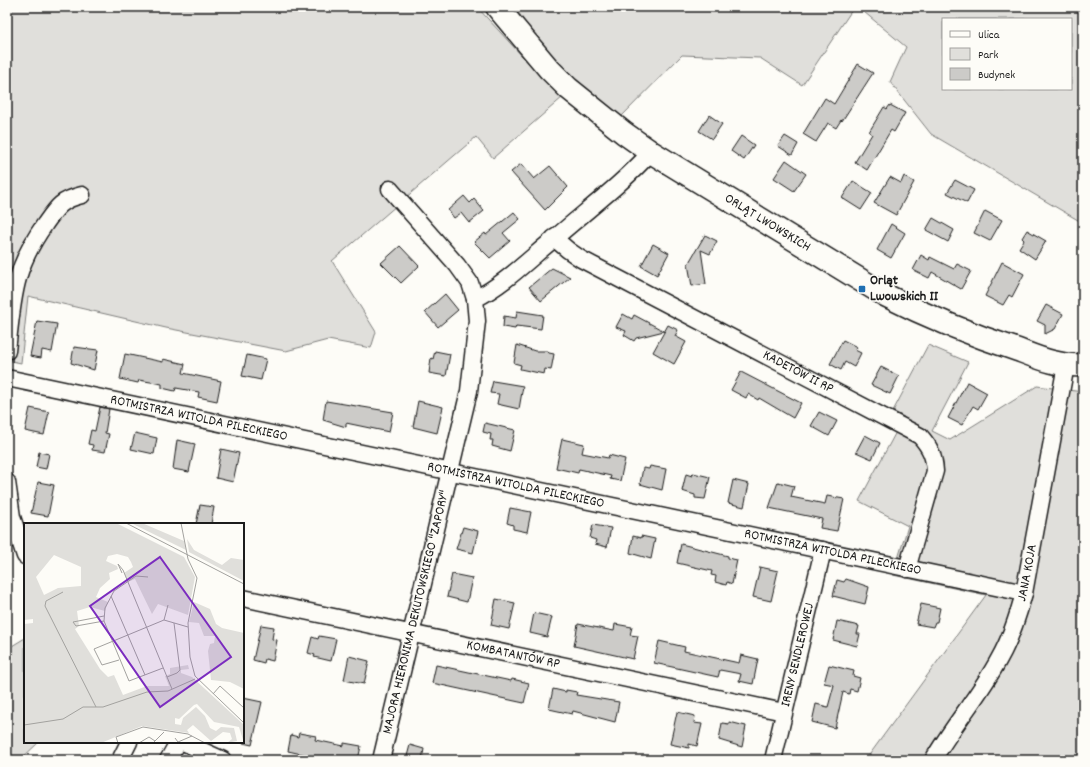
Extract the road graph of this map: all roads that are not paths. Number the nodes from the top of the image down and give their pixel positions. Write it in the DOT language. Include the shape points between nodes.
graph roads {
  1 [pos="497,7"];
  2 [pos="651,152"];
  3 [pos="390,189"];
  4 [pos="82,195"];
  5 [pos="554,238"];
  6 [pos="475,299"];
  7 [pos="7,351"];
  8 [pos="1074,365"];
  9 [pos="7,378"];
  10 [pos="450,471"];
  11 [pos="7,482"];
  12 [pos="823,550"];
  13 [pos="24,553"];
  14 [pos="907,568"];
  15 [pos="1024,593"];
  16 [pos="244,598"];
  17 [pos="412,634"];
  18 [pos="784,712"];
  19 [pos="128,743"];
  20 [pos="177,743"];
  21 [pos="185,743"];
  22 [pos="120,760"];
  23 [pos="168,760"];
  24 [pos="223,760"];
  25 [pos="382,760"];
  26 [pos="773,760"];
  27 [pos="934,760"];
  1 -- 2 [label="street, ORLĄT LWOWSKICH" via="568,88"];
  2 -- 5 [label="street" via="636,168"];
  2 -- 8 [label="street, ORLĄT LWOWSKICH" via="878,290 919,312 991,341"];
  3 -- 6 [label="street, MAJORA HIERONIMA DEKUTOWSKIEGO \"ZAPORY\"" via="457,265 470,284"];
  4 -- 7 [label="street" via="68,199 56,209 23,260 13,295"];
  5 -- 6 [label="street" via="492,290"];
  5 -- 14 [label="street, KADETÓW II RP" via="581,259 920,436 934,458 935,471"];
  6 -- 10 [label="street, MAJORA HIERONIMA DEKUTOWSKIEGO \"ZAPORY\"" via="475,351 469,391"];
  8 -- 15 [label="street, JANA KOJA"];
  9 -- 10 [label="street, ROTMISTRZA WITOLDA PILECKIEGO"];
  10 -- 12 [label="street, ROTMISTRZA WITOLDA PILECKIEGO"];
  10 -- 17 [label="street, MAJORA HIERONIMA DEKUTOWSKIEGO \"ZAPORY\""];
  11 -- 13 [label="street" via="12,517"];
  12 -- 14 [label="street, ROTMISTRZA WITOLDA PILECKIEGO"];
  12 -- 18 [label="street, IRENY SENDLEROWEJ"];
  14 -- 15 [label="street, ROTMISTRZA WITOLDA PILECKIEGO"];
  15 -- 27 [label="street, JANA KOJA" via="1015,625 999,660"];
  16 -- 17 [label="street, KOMBATANTÓW RP"];
  17 -- 18 [label="street, KOMBATANTÓW RP"];
  17 -- 25 [label="street, MAJORA HIERONIMA DEKUTOWSKIEGO \"ZAPORY\""];
  18 -- 26 [label="street, IRENY SENDLEROWEJ"];
  19 -- 22 [label="street"];
  20 -- 23 [label="street"];
  21 -- 24 [label="street"];
}
